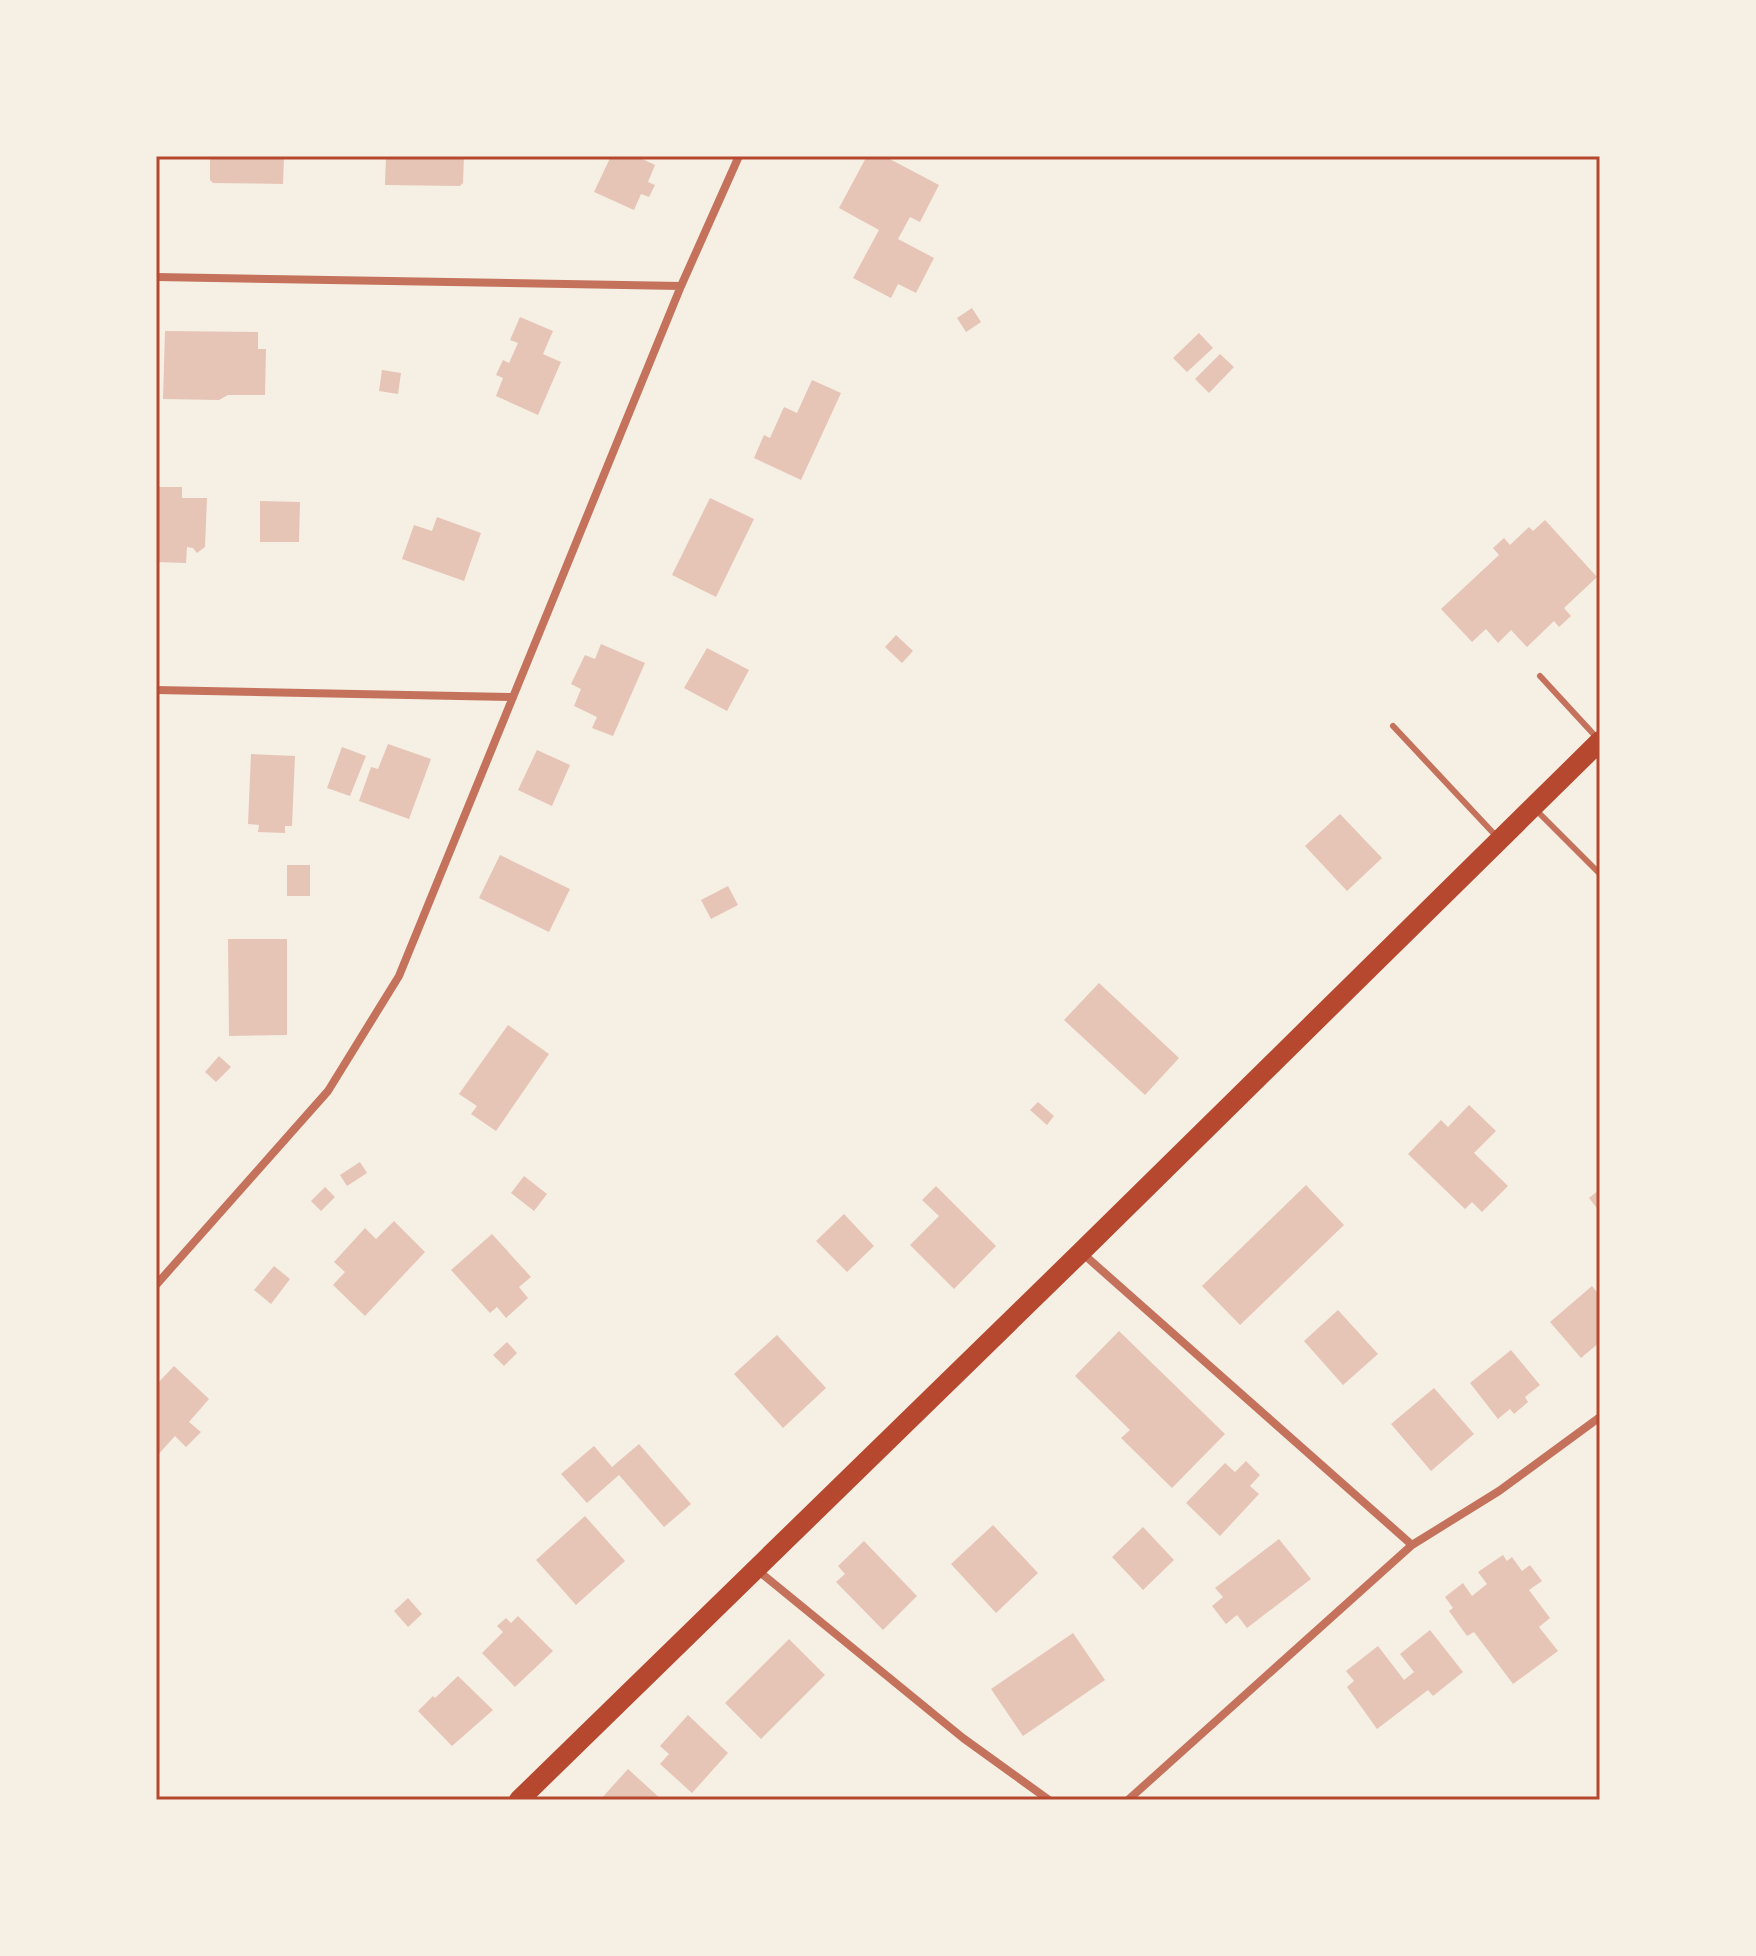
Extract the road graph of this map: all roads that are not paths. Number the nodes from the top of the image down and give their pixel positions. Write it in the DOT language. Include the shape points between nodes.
graph roads {
  1 [pos="739,156"];
  2 [pos="156,277"];
  3 [pos="681,286"];
  4 [pos="1540,676"];
  5 [pos="156,690"];
  6 [pos="513,697"];
  7 [pos="1393,726"];
  8 [pos="1600,741"];
  9 [pos="1533,807"];
  10 [pos="1500,840"];
  11 [pos="1600,874"];
  12 [pos="1081,1252"];
  13 [pos="156,1285"];
  14 [pos="1600,1417"];
  15 [pos="1412,1545"];
  16 [pos="756,1569"];
  17 [pos="519,1800"];
  18 [pos="1049,1800"];
  19 [pos="1128,1800"];
  1 -- 3 [label="street"];
  2 -- 3 [label="street"];
  3 -- 6 [label="street"];
  4 -- 8 [label="lane"];
  5 -- 6 [label="street"];
  6 -- 13 [label="street" via="399,976 328,1091"];
  7 -- 10 [label="lane"];
  8 -- 9 [label="main road"];
  9 -- 10 [label="main road"];
  9 -- 11 [label="lane"];
  10 -- 12 [label="main road"];
  12 -- 15 [label="street"];
  12 -- 16 [label="main road"];
  14 -- 15 [label="street" via="1499,1491"];
  15 -- 19 [label="street"];
  16 -- 17 [label="main road"];
  16 -- 18 [label="street" via="963,1738"];
}
